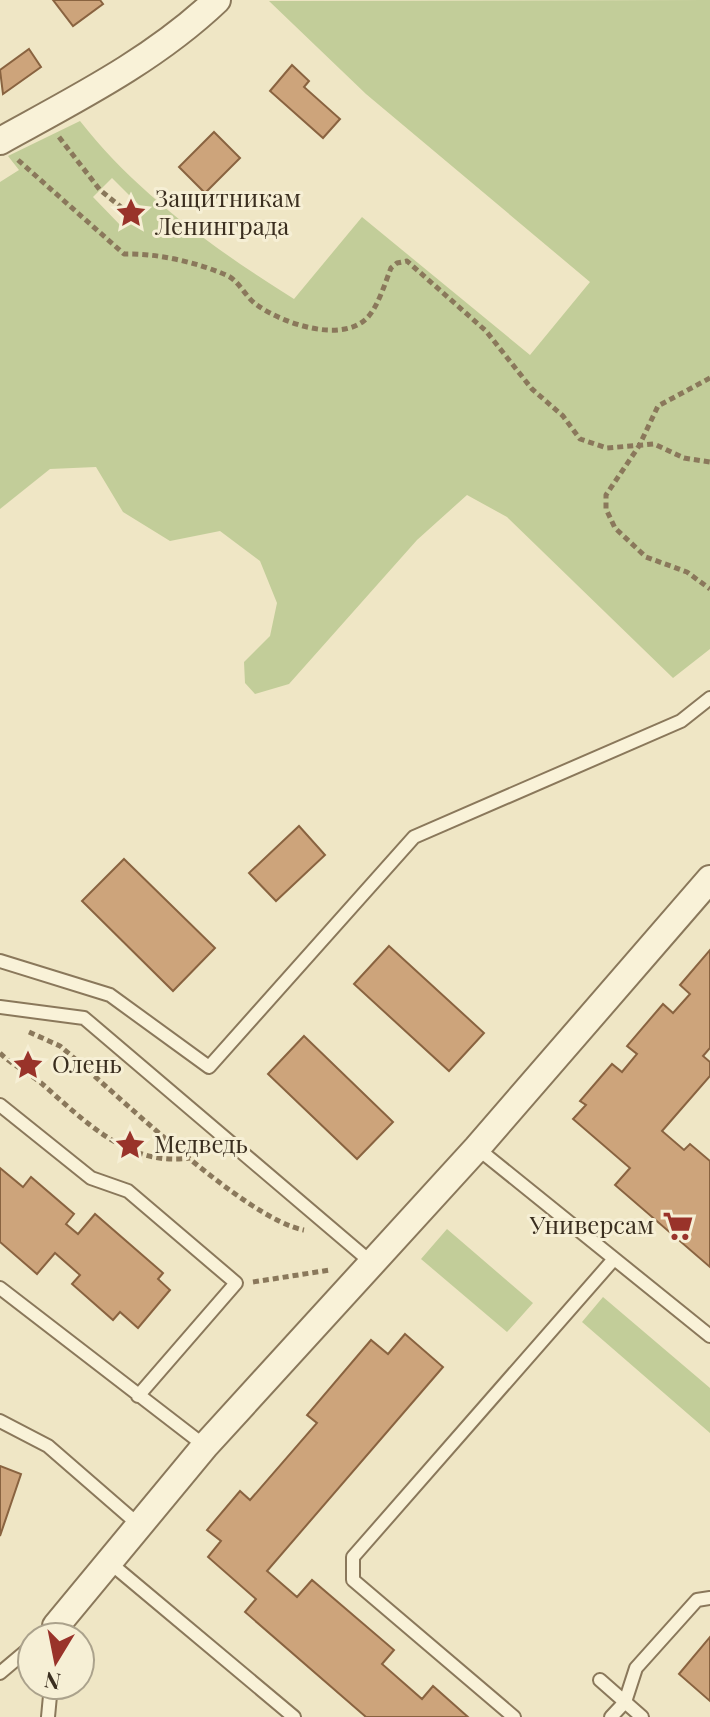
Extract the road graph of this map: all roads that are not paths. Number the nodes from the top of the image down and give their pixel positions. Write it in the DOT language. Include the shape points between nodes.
graph roads {
  1 [pos="217,0"];
  2 [pos="6,148"];
  3 [pos="710,698"];
  4 [pos="710,879"];
  5 [pos="0,961"];
  6 [pos="0,1007"];
  7 [pos="0,1105"];
  8 [pos="477,1148"];
  9 [pos="614,1259"];
  10 [pos="372,1263"];
  11 [pos="0,1288"];
  12 [pos="710,1336"];
  13 [pos="138,1396"];
  14 [pos="0,1421"];
  15 [pos="205,1446"];
  16 [pos="139,1525"];
  17 [pos="109,1562"];
  18 [pos="710,1598"];
  19 [pos="61,1621"];
  20 [pos="16,1660"];
  21 [pos="0,1673"];
  22 [pos="600,1680"];
  23 [pos="625,1702"];
  24 [pos="294,1717"];
  25 [pos="514,1717"];
  26 [pos="611,1717"];
  27 [pos="642,1717"];
  1 -- 2 [label="street" via="188,28 45,116"];
  3 -- 5 [label="lane" via="681,721 414,837 209,1067 110,995"];
  4 -- 8 [label="street"];
  6 -- 10 [label="lane" via="84,1018"];
  7 -- 13 [label="lane" via="91,1178 128,1191 236,1283"];
  8 -- 9 [label="lane"];
  8 -- 10 [label="street"];
  9 -- 12 [label="lane"];
  9 -- 25 [label="lane" via="353,1557 353,1580"];
  10 -- 15 [label="street"];
  11 -- 13 [label="lane"];
  13 -- 15 [label="lane"];
  14 -- 16 [label="lane" via="48,1446"];
  15 -- 16 [label="street"];
  16 -- 17 [label="street"];
  17 -- 19 [label="street"];
  17 -- 24 [label="lane"];
  18 -- 23 [label="lane" via="697,1600 636,1668"];
  20 -- 21 [label="lane"];
  22 -- 23 [label="lane"];
  23 -- 26 [label="lane"];
  23 -- 27 [label="lane"];
}
